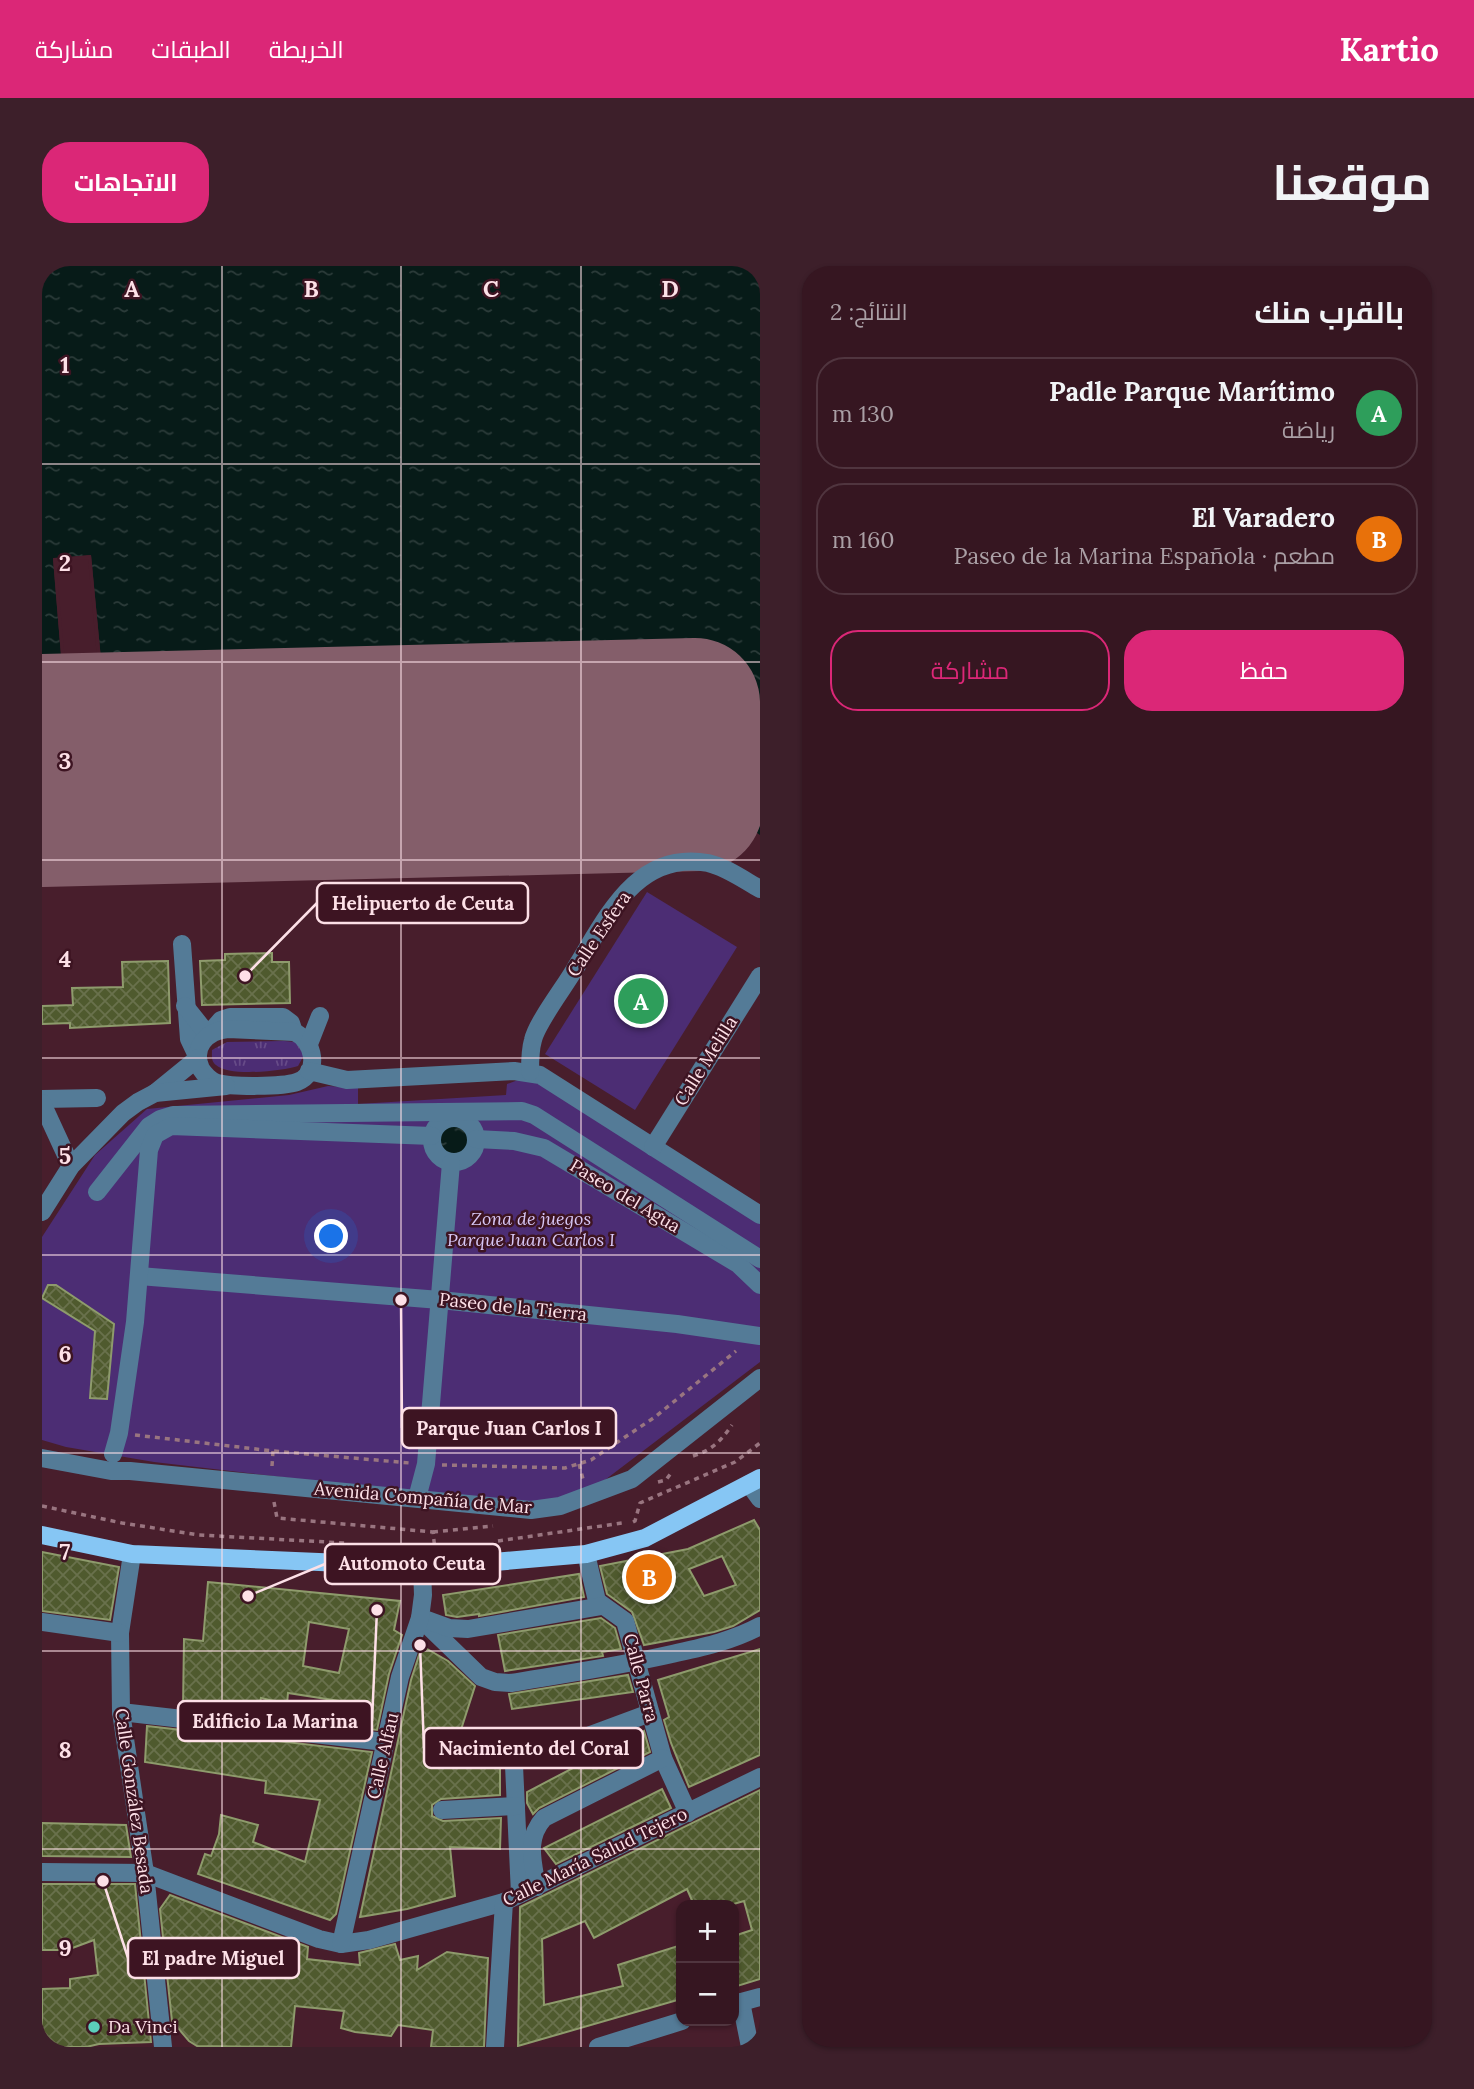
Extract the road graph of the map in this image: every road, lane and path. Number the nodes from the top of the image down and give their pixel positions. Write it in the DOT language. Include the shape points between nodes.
graph roads {
  1 [pos="760,889"];
  2 [pos="182,944"];
  3 [pos="760,976"];
  4 [pos="185,1006"];
  5 [pos="320,1016"];
  6 [pos="208,1034"];
  7 [pos="309,1044"];
  8 [pos="197,1057"];
  9 [pos="309,1071"];
  10 [pos="530,1072"];
  11 [pos="232,1085"];
  12 [pos="155,1093"];
  13 [pos="97,1098"];
  14 [pos="42,1101"];
  15 [pos="432,1136"];
  16 [pos="476,1139"];
  17 [pos="653,1147"];
  18 [pos="452,1163"];
  19 [pos="71,1166"];
  20 [pos="97,1192"];
  21 [pos="42,1212"];
  22 [pos="760,1215"];
  23 [pos="760,1259"];
  24 [pos="139,1276"];
  25 [pos="760,1285"];
  26 [pos="440,1300"];
  27 [pos="758,1336"];
  28 [pos="760,1378"];
  29 [pos="120,1433"];
  30 [pos="42,1446"];
  31 [pos="113,1454"];
  32 [pos="42,1458"];
  33 [pos="426,1464"];
  34 [pos="130,1471"];
  35 [pos="755,1481"];
  36 [pos="417,1498"];
  37 [pos="760,1499"];
  38 [pos="42,1506"];
  39 [pos="42,1535"];
  40 [pos="357,1544"];
  41 [pos="132,1554"];
  42 [pos="586,1554"];
  43 [pos="431,1562"];
  44 [pos="603,1606"];
  45 [pos="420,1618"];
  46 [pos="42,1622"];
  47 [pos="760,1626"];
  48 [pos="120,1633"];
  49 [pos="636,1662"];
  50 [pos="121,1712"];
  51 [pos="650,1713"];
  52 [pos="385,1742"];
  53 [pos="513,1744"];
  54 [pos="663,1758"];
  55 [pos="526,1759"];
  56 [pos="760,1777"];
  57 [pos="516,1806"];
  58 [pos="442,1811"];
  59 [pos="688,1813"];
  60 [pos="42,1872"];
  61 [pos="145,1873"];
  62 [pos="520,1894"];
  63 [pos="341,1944"];
  64 [pos="760,1997"];
  65 [pos="739,2002"];
  66 [pos="739,2010"];
  67 [pos="676,2023"];
  68 [pos="163,2047"];
  69 [pos="495,2047"];
  70 [pos="598,2047"];
  71 [pos="750,2047"];
  1 -- 10 [label="street, Calle Esfera" via="709,863 682,862 656,869 633,883 534,1036"];
  2 -- 4 [label="street"];
  3 -- 17 [label="street, Calle Melilla"];
  4 -- 6 [label="street"];
  4 -- 8 [label="street" via="189,1039"];
  5 -- 7 [label="street"];
  6 -- 7 [label="street" via="230,1017 283,1017"];
  6 -- 8 [label="street"];
  7 -- 9 [label="street" via="313,1053"];
  8 -- 11 [label="street" via="202,1072 215,1082"];
  8 -- 12 [label="street"];
  9 -- 10 [label="street" via="347,1080"];
  9 -- 11 [label="street" via="296,1083"];
  10 -- 17 [label="street"];
  11 -- 12 [label="street"];
  12 -- 19 [label="street" via="123,1113"];
  13 -- 14 [label="street"];
  14 -- 19 [label="street"];
  15 -- 16 [label="street" via="443,1121 458,1118 471,1126"];
  15 -- 18 [label="street" via="436,1154"];
  15 -- 24 [label="street" via="171,1126 155,1135 149,1150"];
  16 -- 18 [label="street" via="469,1157"];
  16 -- 25 [label="street, Paseo del Agua" via="544,1147 738,1264"];
  17 -- 22 [label="street"];
  18 -- 26 [label="street"];
  19 -- 21 [label="street"];
  20 -- 23 [label="street" via="149,1126 173,1115 522,1111"];
  24 -- 26 [label="street, Paseo de la Tierra"];
  24 -- 29 [label="street"];
  26 -- 27 [label="street, Paseo de la Tierra"];
  26 -- 33 [label="street"];
  27 -- 33 [label="path" via="655,1417 591,1460 565,1468"];
  28 -- 36 [label="street, Avenida Compañía de Mar" via="632,1479 587,1497 531,1510"];
  29 -- 31 [label="street"];
  29 -- 33 [label="path"];
  30 -- 34 [label="street, Avenida Compañía de Mar" via="113,1462"];
  32 -- 34 [label="street, Avenida Compañía de Mar"];
  33 -- 36 [label="street"];
  34 -- 36 [label="street, Avenida Compañía de Mar"];
  35 -- 37 [label="street"];
  35 -- 42 [label="main road" via="645,1538"];
  38 -- 40 [label="path" via="199,1535"];
  39 -- 41 [label="main road"];
  41 -- 43 [label="main road"];
  41 -- 48 [label="street, Calle González Besada"];
  42 -- 43 [label="main road"];
  42 -- 44 [label="street, Calle Parra" via="594,1593"];
  43 -- 45 [label="street, Calle Alfau"];
  44 -- 45 [label="street" via="468,1629"];
  44 -- 49 [label="street, Calle Parra" via="625,1621"];
  45 -- 49 [label="street" via="481,1677 495,1682"];
  45 -- 52 [label="street, Calle Alfau"];
  46 -- 48 [label="street"];
  47 -- 49 [label="street" via="715,1644"];
  48 -- 50 [label="street, Calle González Besada"];
  49 -- 51 [label="street, Calle Parra"];
  50 -- 52 [label="street"];
  50 -- 61 [label="street, Calle González Besada"];
  51 -- 54 [label="street, Calle Parra"];
  51 -- 55 [label="street"];
  52 -- 63 [label="street, Calle Alfau"];
  53 -- 57 [label="street"];
  54 -- 59 [label="street, Calle Parra"];
  54 -- 62 [label="street" via="544,1818 536,1827"];
  56 -- 59 [label="street, Calle María Salud Tejero"];
  57 -- 58 [label="street"];
  57 -- 62 [label="street"];
  59 -- 62 [label="street, Calle María Salud Tejero"];
  60 -- 61 [label="street"];
  61 -- 63 [label="street, Calle María Salud Tejero"];
  61 -- 68 [label="street, Calle González Besada"];
  62 -- 63 [label="street, Calle María Salud Tejero" via="369,1940"];
  62 -- 69 [label="street"];
  64 -- 65 [label="street"];
  66 -- 71 [label="street"];
  67 -- 70 [label="street"];
}
